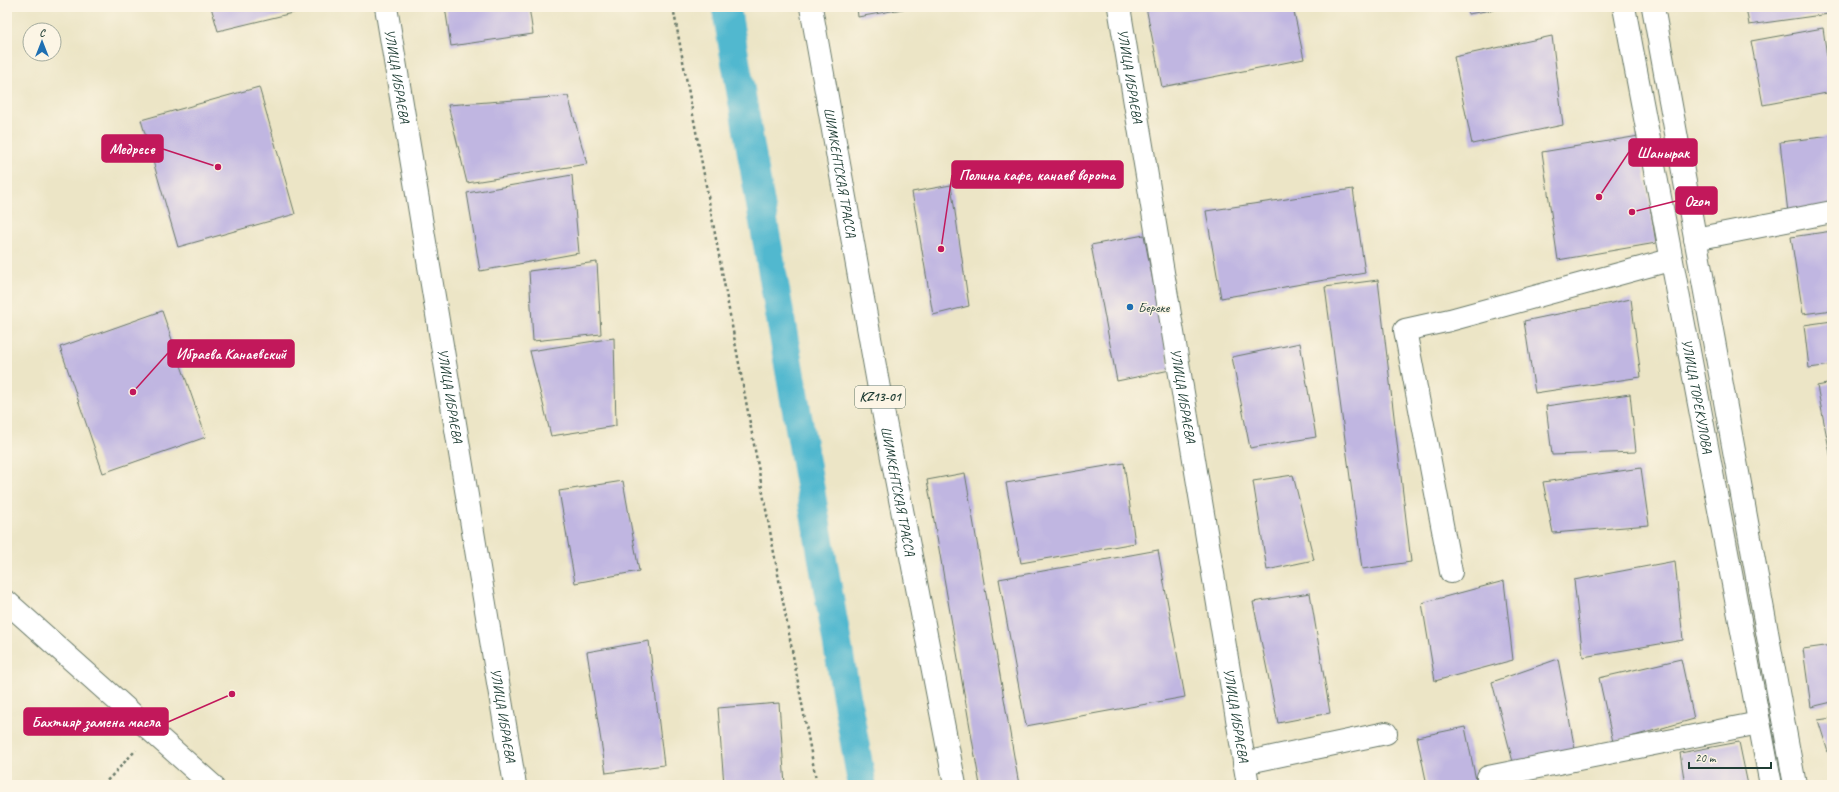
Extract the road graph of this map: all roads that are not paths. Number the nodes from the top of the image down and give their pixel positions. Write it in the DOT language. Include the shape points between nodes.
graph roads {
  1 [pos="386,7"];
  2 [pos="811,7"];
  3 [pos="1119,7"];
  4 [pos="1624,7"];
  5 [pos="1653,7"];
  6 [pos="1832,212"];
  7 [pos="1695,239"];
  8 [pos="1670,260"];
  9 [pos="1451,572"];
  10 [pos="7,602"];
  11 [pos="1759,723"];
  12 [pos="1386,733"];
  13 [pos="1244,763"];
  14 [pos="1488,777"];
  15 [pos="212,785"];
  16 [pos="515,785"];
  17 [pos="955,785"];
  18 [pos="1248,785"];
  19 [pos="1771,785"];
  20 [pos="1795,785"];
  1 -- 16 [label="street, УЛИЦА ИБРАЕВА"];
  2 -- 17 [label="street, ШИМКЕНТСКАЯ ТРАССА / KZ13-01" via="883,411"];
  3 -- 13 [label="street, УЛИЦА ИБРАЕВА"];
  4 -- 8 [label="street, УЛИЦА ТОРЕКУЛОВА"];
  5 -- 7 [label="street, УЛИЦА ТОРЕКУЛОВА"];
  6 -- 7 [label="street"];
  7 -- 20 [label="street, УЛИЦА ТОРЕКУЛОВА"];
  8 -- 9 [label="street" via="1405,330"];
  8 -- 11 [label="street, УЛИЦА ТОРЕКУЛОВА"];
  10 -- 15 [label="street"];
  11 -- 14 [label="street"];
  11 -- 19 [label="street, УЛИЦА ТОРЕКУЛОВА"];
  12 -- 13 [label="street"];
  13 -- 18 [label="street, УЛИЦА ИБРАЕВА"];
}
